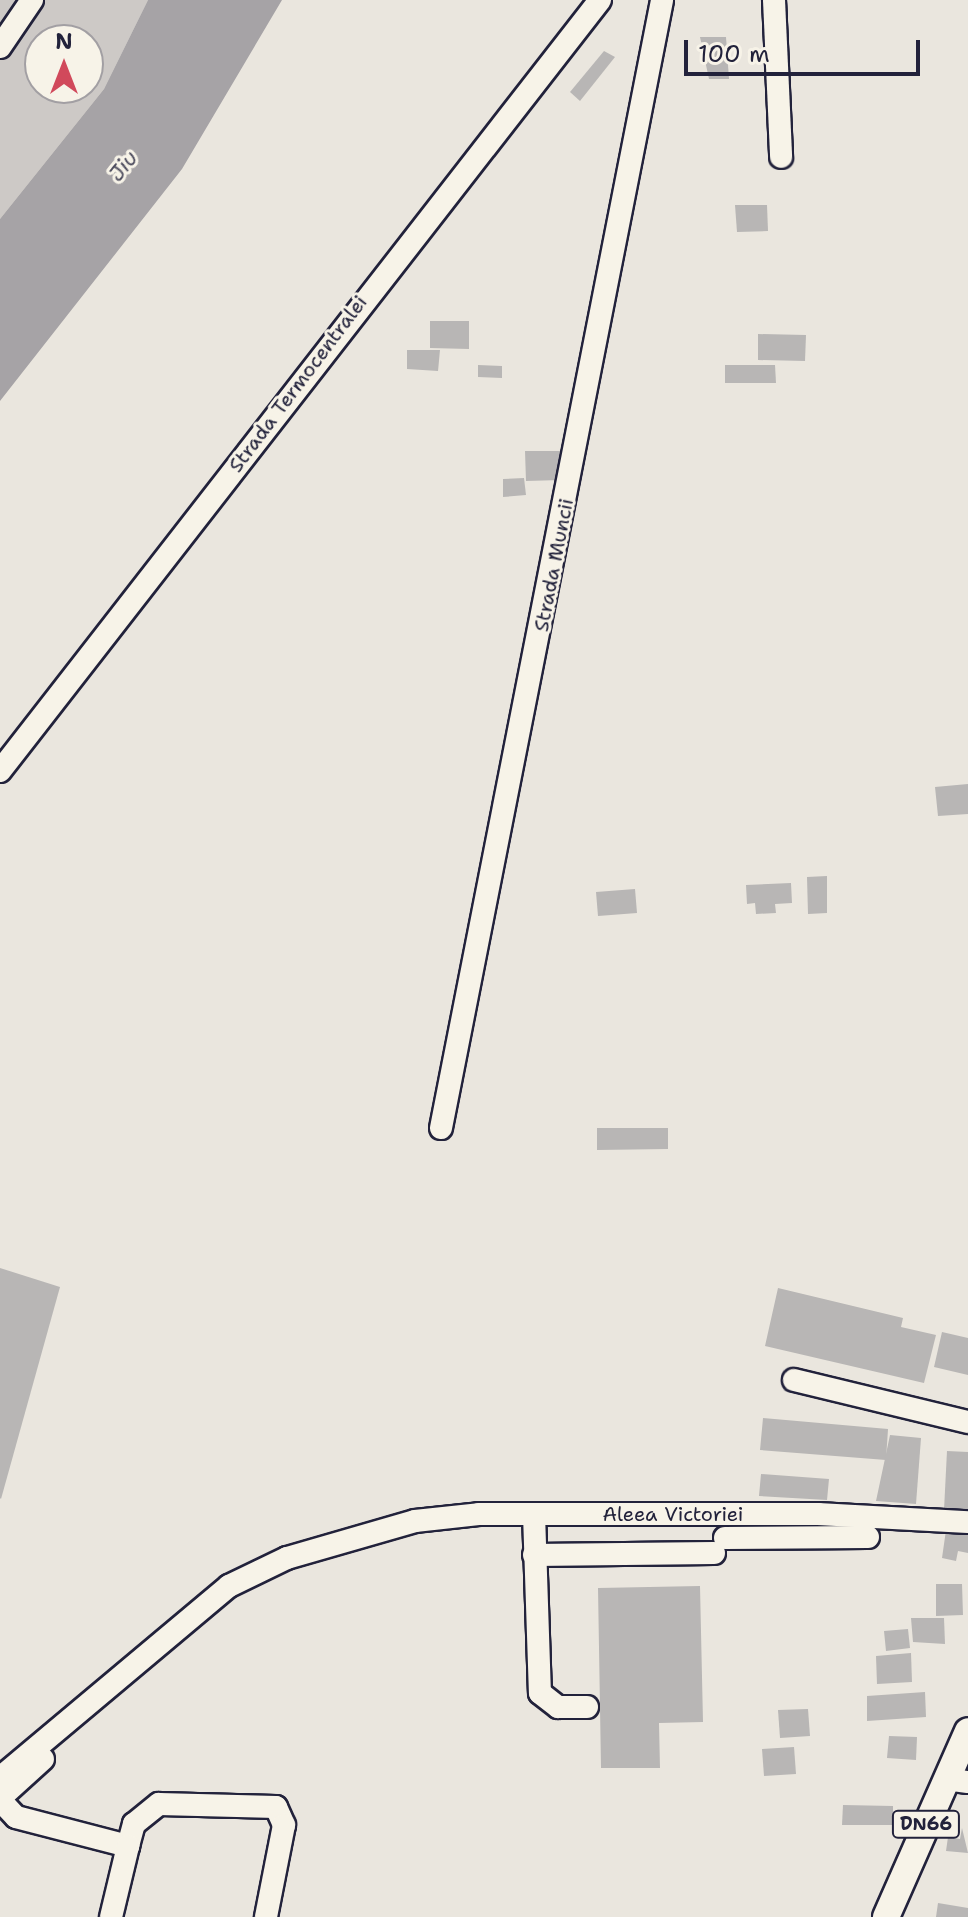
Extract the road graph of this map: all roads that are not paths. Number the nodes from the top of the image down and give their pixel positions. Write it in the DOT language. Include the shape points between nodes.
graph roads {
  1 [pos="32,0"];
  2 [pos="600,0"];
  3 [pos="662,0"];
  4 [pos="774,0"];
  5 [pos="0,47"];
  6 [pos="781,157"];
  7 [pos="0,771"];
  8 [pos="441,1128"];
  9 [pos="794,1380"];
  10 [pos="968,1422"];
  11 [pos="534,1514"];
  12 [pos="968,1522"];
  13 [pos="868,1537"];
  14 [pos="534,1555"];
  15 [pos="587,1707"];
  16 [pos="67,1727"];
  17 [pos="968,1731"];
  18 [pos="959,1768"];
  19 [pos="0,1778"];
  20 [pos="0,1799"];
  21 [pos="128,1846"];
  22 [pos="111,1917"];
  23 [pos="266,1917"];
  24 [pos="886,1917"];
  1 -- 5 [label="street"];
  2 -- 7 [label="street, Strada Termocentralei"];
  3 -- 8 [label="street, Strada Muncii"];
  4 -- 6 [label="street"];
  9 -- 10 [label="street"];
  11 -- 12 [label="street, Aleea Victoriei" via="818,1514"];
  11 -- 14 [label="street"];
  11 -- 16 [label="street, Aleea Victoriei" via="458,1515 287,1558 229,1586"];
  13 -- 14 [label="street"];
  14 -- 15 [label="street" via="540,1693 558,1707"];
  16 -- 19 [label="street"];
  16 -- 20 [label="street" via="18,1788"];
  17 -- 18 [label="main road, DN66"];
  18 -- 24 [label="main road, DN66"];
  20 -- 21 [label="street" via="16,1817"];
  21 -- 22 [label="street"];
  21 -- 23 [label="street" via="134,1824 159,1804 276,1807 284,1825"];
}
